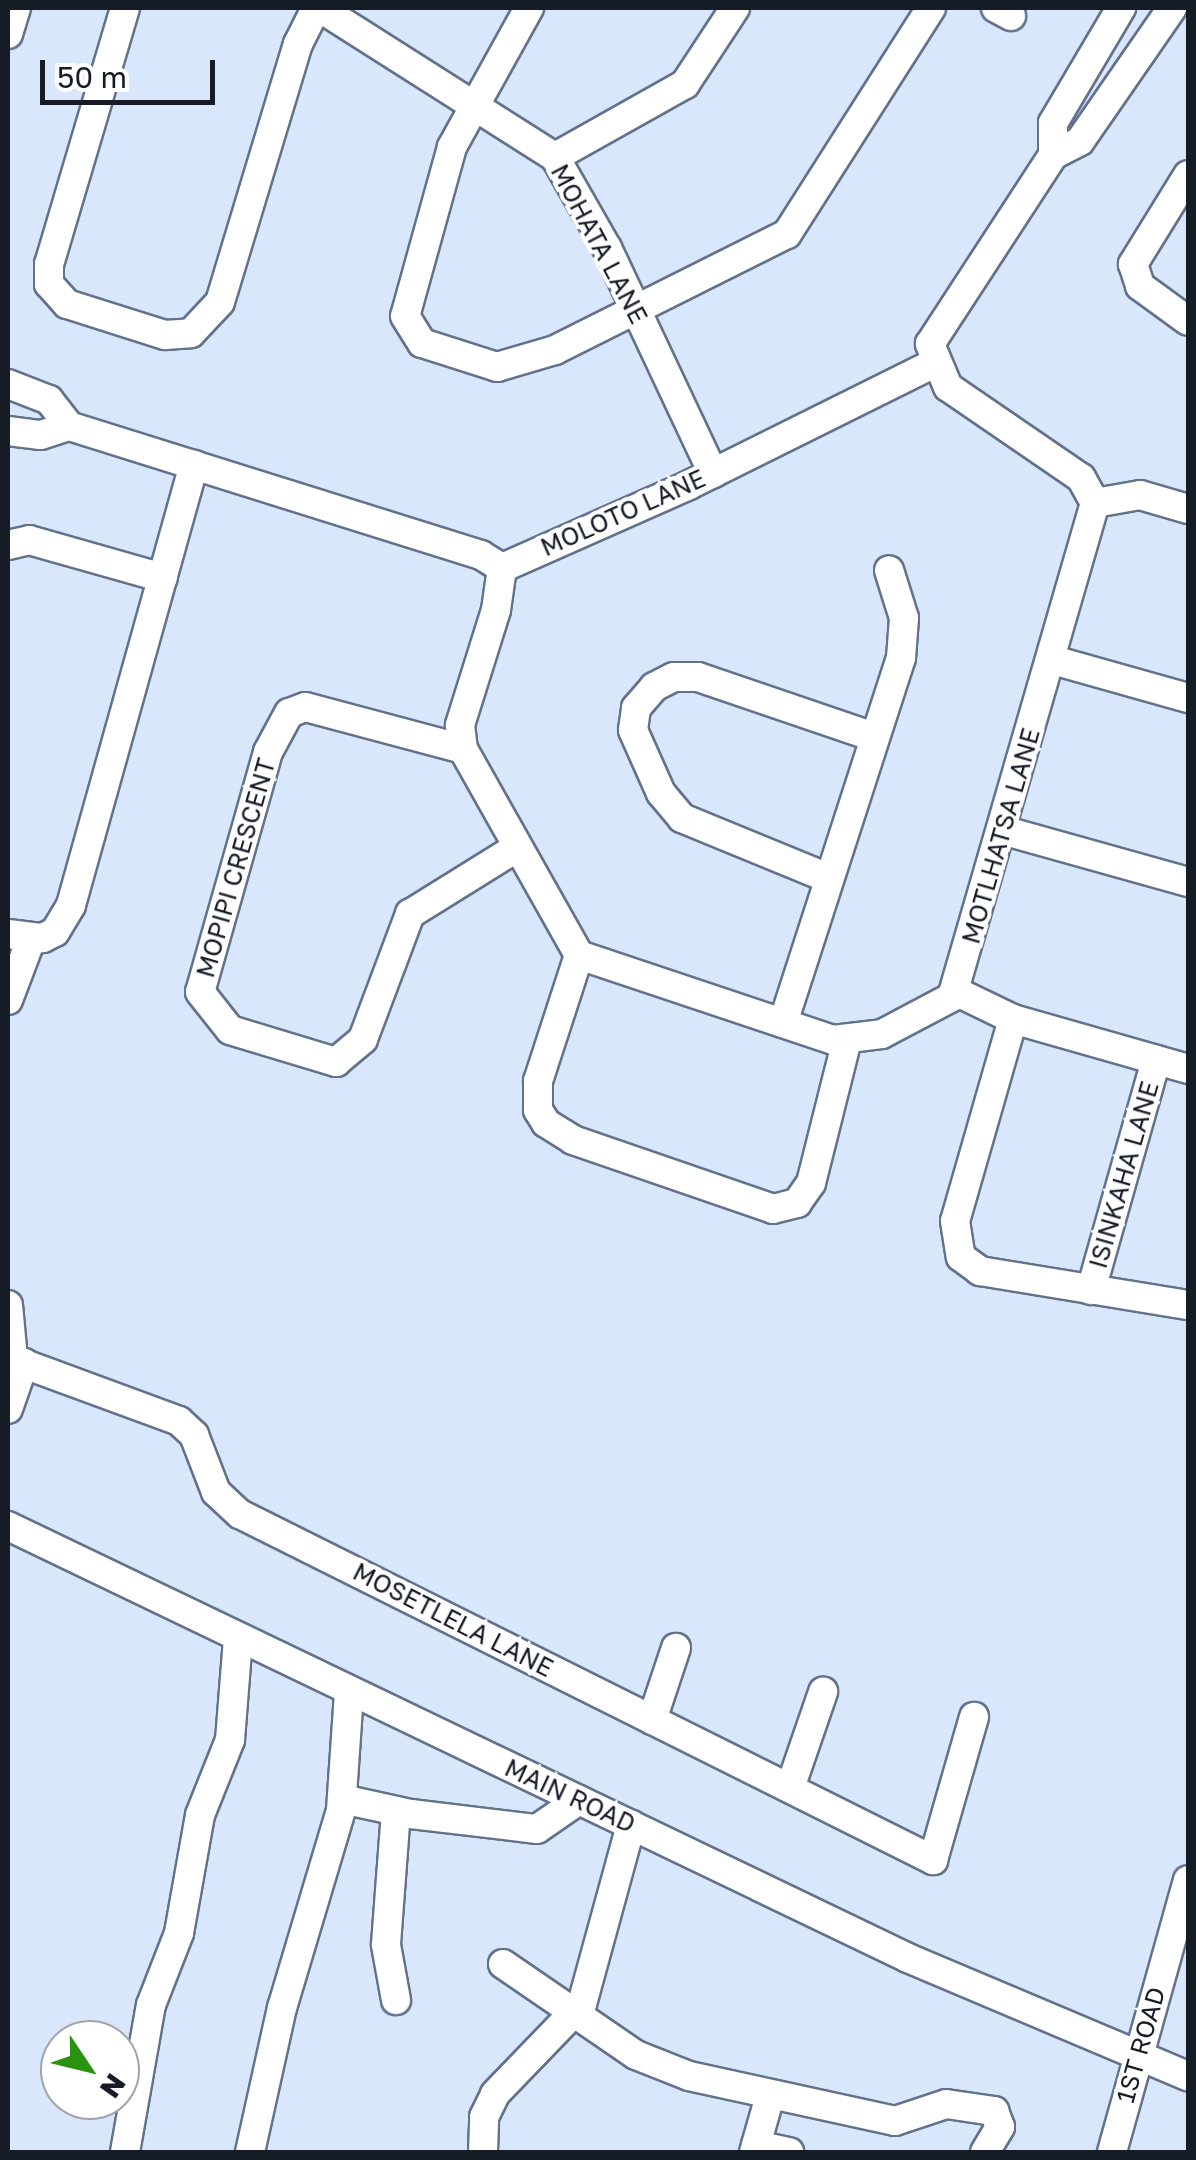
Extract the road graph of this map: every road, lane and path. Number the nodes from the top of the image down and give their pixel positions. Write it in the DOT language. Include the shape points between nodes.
graph roads {
  1 [pos="16,8"];
  2 [pos="125,8"];
  3 [pos="318,8"];
  4 [pos="529,8"];
  5 [pos="734,8"];
  6 [pos="931,8"];
  7 [pos="1123,8"];
  8 [pos="1166,18"];
  9 [pos="8,34"];
  10 [pos="472,102"];
  11 [pos="1053,155"];
  12 [pos="555,158"];
  13 [pos="1188,175"];
  14 [pos="636,309"];
  15 [pos="1188,321"];
  16 [pos="933,364"];
  17 [pos="8,384"];
  18 [pos="69,426"];
  19 [pos="8,431"];
  20 [pos="194,465"];
  21 [pos="713,473"];
  22 [pos="1096,503"];
  23 [pos="1188,509"];
  24 [pos="8,545"];
  25 [pos="502,568"];
  26 [pos="889,570"];
  27 [pos="163,578"];
  28 [pos="1053,660"];
  29 [pos="1188,698"];
  30 [pos="874,737"];
  31 [pos="463,749"];
  32 [pos="1002,830"];
  33 [pos="516,848"];
  34 [pos="828,878"];
  35 [pos="1188,882"];
  36 [pos="19,937"];
  37 [pos="579,955"];
  38 [pos="955,991"];
  39 [pos="8,1000"];
  40 [pos="1013,1019"];
  41 [pos="784,1023"];
  42 [pos="847,1040"];
  43 [pos="1156,1060"];
  44 [pos="1188,1069"];
  45 [pos="1091,1290"];
  46 [pos="8,1305"];
  47 [pos="1188,1305"];
  48 [pos="15,1360"];
  49 [pos="8,1410"];
  50 [pos="8,1526"];
  51 [pos="238,1638"];
  52 [pos="676,1648"];
  53 [pos="349,1692"];
  54 [pos="822,1692"];
  55 [pos="974,1717"];
  56 [pos="652,1720"];
  57 [pos="790,1788"];
  58 [pos="342,1798"];
  59 [pos="579,1800"];
  60 [pos="396,1811"];
  61 [pos="631,1825"];
  62 [pos="1188,1880"];
  63 [pos="503,1964"];
  64 [pos="396,2000"];
  65 [pos="572,2014"];
  66 [pos="1136,2056"];
  67 [pos="1188,2076"];
  68 [pos="770,2096"];
  69 [pos="755,2149"];
  70 [pos="126,2152"];
  71 [pos="250,2152"];
  72 [pos="483,2152"];
  73 [pos="789,2152"];
  74 [pos="986,2152"];
  75 [pos="1112,2152"];
  1 -- 9 [label="street"];
  2 -- 3 [label="street" via="48,264 49,284 67,304 165,335 191,333 220,302 298,44"];
  3 -- 10 [label="street, MOHATA LANE"];
  4 -- 10 [label="street"];
  5 -- 12 [label="street" via="685,84"];
  6 -- 14 [label="street" via="787,234"];
  7 -- 8 [label="street"];
  7 -- 11 [label="street" via="1053,123"];
  8 -- 11 [label="street" via="1080,141"];
  10 -- 12 [label="street, MOHATA LANE"];
  10 -- 14 [label="street" via="452,147 406,316 422,343 497,366 519,364"];
  11 -- 16 [label="street" via="933,332"];
  12 -- 14 [label="street, MOHATA LANE"];
  13 -- 15 [label="street" via="1133,264 1140,286"];
  14 -- 21 [label="street, MOHATA LANE"];
  16 -- 21 [label="street, MOLOTO LANE"];
  16 -- 22 [label="street" via="948,388 1081,478"];
  17 -- 18 [label="street" via="50,400"];
  18 -- 19 [label="street" via="41,435"];
  18 -- 20 [label="street"];
  20 -- 25 [label="street" via="481,555"];
  20 -- 27 [label="street"];
  21 -- 25 [label="street, MOLOTO LANE"];
  22 -- 23 [label="street" via="1140,494"];
  22 -- 28 [label="street, MOTLHATSA LANE"];
  24 -- 27 [label="street" via="29,540"];
  25 -- 31 [label="street" via="496,610 460,725"];
  26 -- 30 [label="street" via="904,618 901,658"];
  27 -- 36 [label="street" via="70,905 55,932"];
  28 -- 29 [label="street"];
  28 -- 32 [label="street, MOTLHATSA LANE"];
  30 -- 34 [label="street"];
  30 -- 34 [label="street" via="698,677 674,677 654,687 636,708 633,730 661,793 682,818"];
  31 -- 33 [label="street"];
  31 -- 33 [label="street, MOPIPI CRESCENT" via="305,707 289,713 268,752 200,992 230,1030 336,1062 363,1039 410,914"];
  32 -- 35 [label="street"];
  32 -- 38 [label="street, MOTLHATSA LANE"];
  33 -- 37 [label="street"];
  34 -- 41 [label="street"];
  36 -- 39 [label="street"];
  37 -- 41 [label="street"];
  37 -- 42 [label="street" via="538,1081 538,1110 546,1123 573,1140 773,1209 797,1203 811,1183"];
  38 -- 40 [label="street"];
  38 -- 42 [label="street" via="908,1025"];
  40 -- 43 [label="street"];
  40 -- 45 [label="street" via="955,1221 956,1247 980,1271"];
  41 -- 42 [label="street"];
  43 -- 44 [label="street"];
  43 -- 45 [label="street, ISINKAHA LANE"];
  45 -- 47 [label="street"];
  46 -- 48 [label="street"];
  48 -- 49 [label="street"];
  48 -- 56 [label="street, MOSETLELA LANE" via="178,1421 194,1435 228,1506"];
  50 -- 51 [label="street, MAIN ROAD"];
  51 -- 53 [label="street, MAIN ROAD"];
  51 -- 70 [label="street" via="230,1740 200,1815 179,1933 151,2006"];
  52 -- 56 [label="street"];
  53 -- 58 [label="street"];
  53 -- 59 [label="street, MAIN ROAD"];
  54 -- 57 [label="street"];
  55 -- 57 [label="street, MOSETLELA LANE" via="933,1860"];
  56 -- 57 [label="street, MOSETLELA LANE"];
  58 -- 60 [label="street"];
  58 -- 71 [label="street" via="262,2084"];
  59 -- 60 [label="street" via="537,1829"];
  59 -- 61 [label="street, MAIN ROAD"];
  60 -- 64 [label="street" via="386,1932"];
  61 -- 65 [label="street" via="592,1981"];
  61 -- 66 [label="street, MAIN ROAD" via="908,1958"];
  62 -- 66 [label="street, 1ST ROAD"];
  63 -- 65 [label="street"];
  65 -- 68 [label="street" via="655,2063"];
  65 -- 72 [label="street" via="495,2094 484,2116"];
  66 -- 67 [label="street, MAIN ROAD"];
  66 -- 75 [label="street, 1ST ROAD"];
  68 -- 69 [label="street"];
  68 -- 74 [label="street" via="894,2121 936,2106 983,2108 1001,2118"];
  69 -- 73 [label="street"];
}
